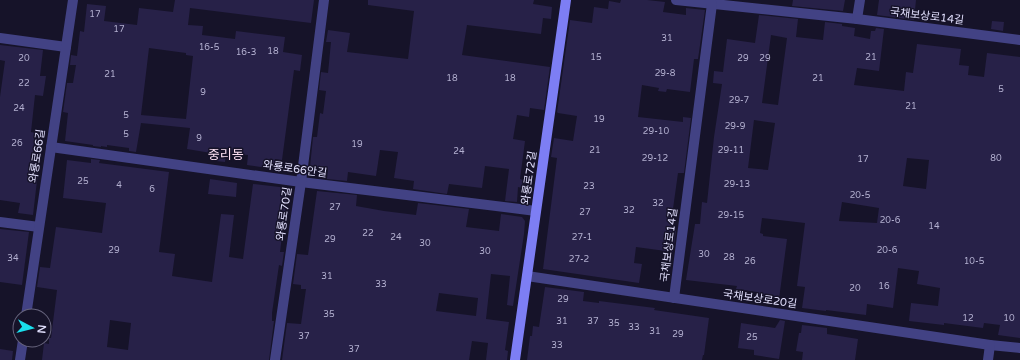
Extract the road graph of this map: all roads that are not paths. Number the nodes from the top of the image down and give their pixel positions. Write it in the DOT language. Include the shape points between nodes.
graph roads {
  1 [pos="73,0"];
  2 [pos="324,0"];
  3 [pos="566,0"];
  4 [pos="676,0"];
  5 [pos="860,0"];
  6 [pos="712,4"];
  7 [pos="857,19"];
  8 [pos="0,38"];
  9 [pos="1020,40"];
  10 [pos="66,47"];
  11 [pos="50,147"];
  12 [pos="301,182"];
  13 [pos="536,212"];
  14 [pos="0,222"];
  15 [pos="38,227"];
  16 [pos="527,276"];
  17 [pos="674,298"];
  18 [pos="27,308"];
  19 [pos="990,345"];
  20 [pos="22,348"];
  21 [pos="1020,348"];
  22 [pos="20,360"];
  23 [pos="275,360"];
  24 [pos="515,360"];
  25 [pos="988,360"];
  1 -- 10 [label="street, 와룡로66길"];
  2 -- 12 [label="street, 와룡로70길"];
  3 -- 13 [label="street, 와룡로72길"];
  4 -- 6 [label="street, 국채보상로14길"];
  5 -- 7 [label="street"];
  6 -- 7 [label="street, 국채보상로14길"];
  6 -- 17 [label="street, 국채보상로14길"];
  7 -- 9 [label="street, 국채보상로14길"];
  8 -- 10 [label="street"];
  10 -- 11 [label="street, 와룡로66길"];
  11 -- 12 [label="street, 와룡로66안길"];
  11 -- 15 [label="street, 와룡로66길"];
  12 -- 13 [label="street, 와룡로66안길"];
  12 -- 23 [label="street, 와룡로70길"];
  13 -- 16 [label="street, 와룡로72길"];
  14 -- 15 [label="street"];
  15 -- 18 [label="street, 와룡로66길"];
  16 -- 17 [label="street, 국채보상로20길"];
  16 -- 24 [label="street, 와룡로72길"];
  17 -- 19 [label="street, 국채보상로20길"];
  19 -- 21 [label="street, 국채보상로20길"];
  19 -- 25 [label="street"];
  20 -- 22 [label="street"];
}
